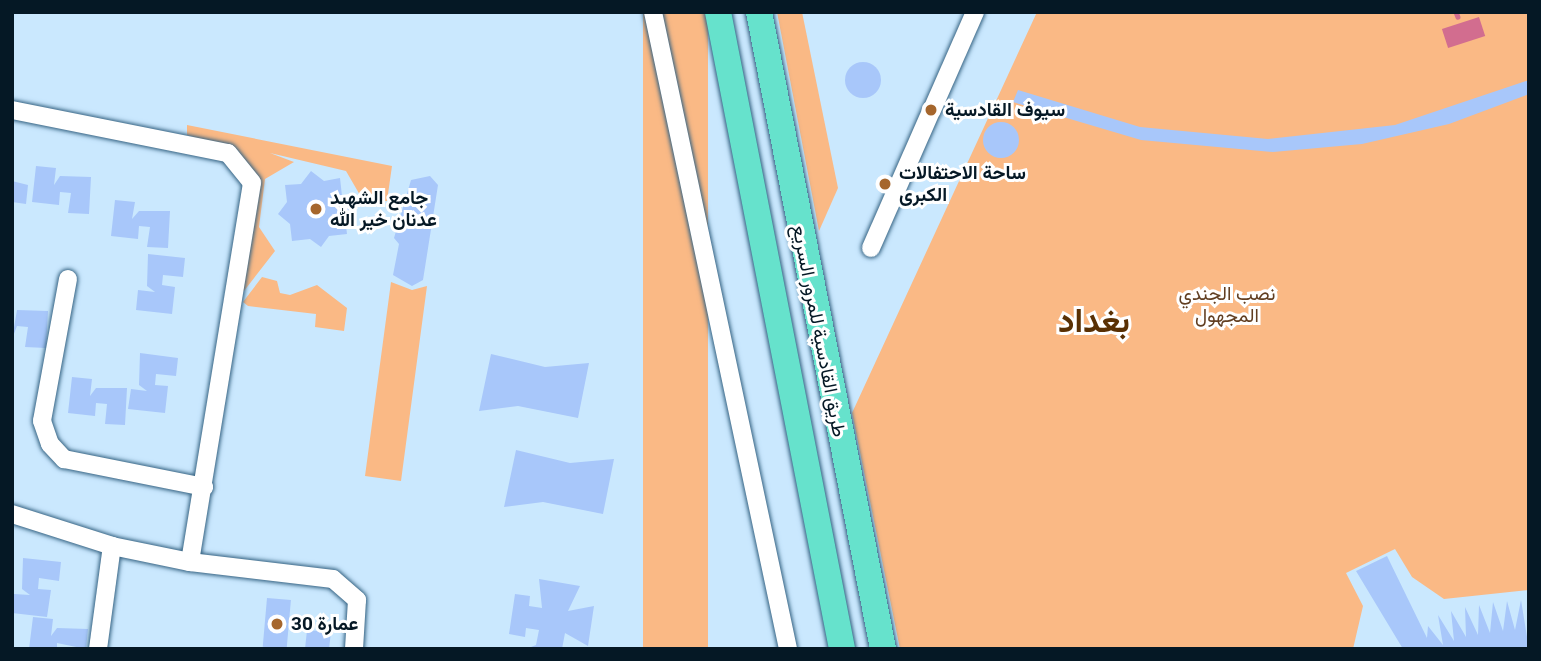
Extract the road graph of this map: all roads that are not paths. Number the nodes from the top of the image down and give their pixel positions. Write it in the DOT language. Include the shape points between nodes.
graph roads {
  1 [pos="653,12"];
  2 [pos="718,12"];
  3 [pos="759,12"];
  4 [pos="975,12"];
  5 [pos="12,110"];
  6 [pos="872,248"];
  7 [pos="68,279"];
  8 [pos="204,487"];
  9 [pos="12,514"];
  10 [pos="111,546"];
  11 [pos="190,562"];
  12 [pos="99,649"];
  13 [pos="354,649"];
  14 [pos="788,649"];
  15 [pos="842,649"];
  16 [pos="883,649"];
  1 -- 14 [label="street"];
  2 -- 15 [label="highway, طريق القادسية للمرور السريع"];
  3 -- 16 [label="highway, طريق القادسية للمرور السريع"];
  4 -- 6 [label="street"];
  5 -- 8 [label="street" via="228,153 252,183"];
  7 -- 8 [label="street" via="42,421 50,444 64,459"];
  8 -- 11 [label="street"];
  9 -- 10 [label="street"];
  10 -- 11 [label="street"];
  10 -- 12 [label="street"];
  11 -- 13 [label="street" via="345,583 357,600"];
}
